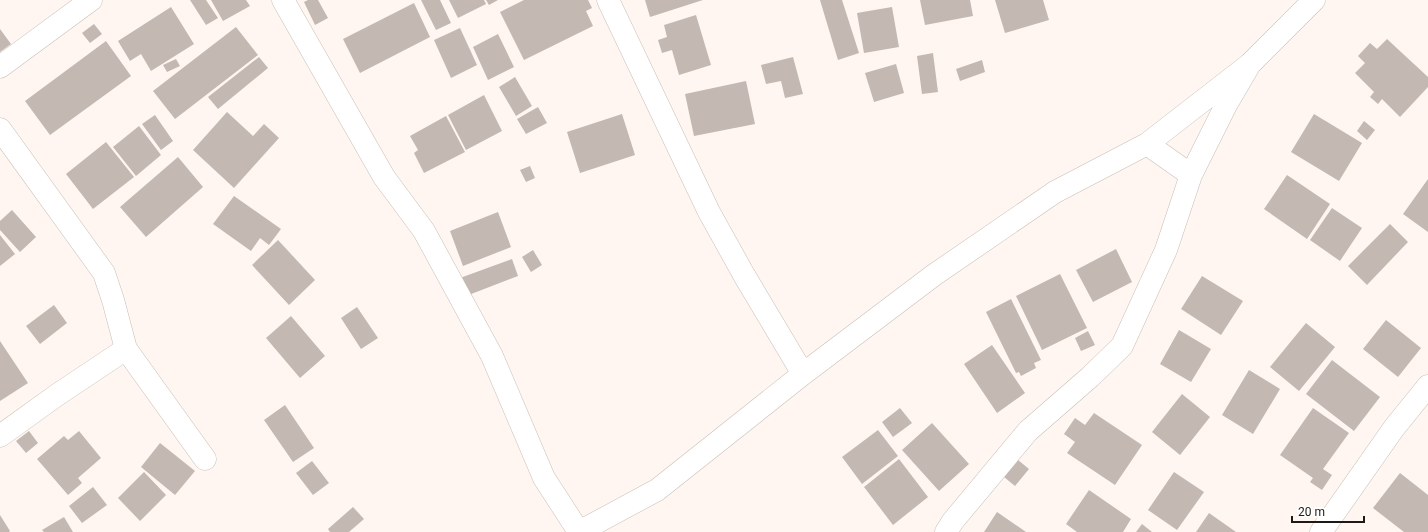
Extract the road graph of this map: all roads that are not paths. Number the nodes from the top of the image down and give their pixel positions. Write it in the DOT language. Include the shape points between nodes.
graph roads {
  1 [pos="91,0"];
  2 [pos="283,0"];
  3 [pos="608,0"];
  4 [pos="1314,0"];
  5 [pos="1250,64"];
  6 [pos="0,67"];
  7 [pos="0,129"];
  8 [pos="1147,144"];
  9 [pos="1191,175"];
  10 [pos="126,349"];
  11 [pos="803,374"];
  12 [pos="1428,386"];
  13 [pos="0,436"];
  14 [pos="205,459"];
  15 [pos="946,532"];
  16 [pos="1321,532"];
  1 -- 6 [label="street"];
  2 -- 11 [label="street" via="384,177 424,231 492,356 544,478 579,532 657,490"];
  3 -- 11 [label="street" via="709,212"];
  4 -- 5 [label="street"];
  5 -- 8 [label="street"];
  5 -- 9 [label="street"];
  7 -- 10 [label="street" via="104,274"];
  8 -- 9 [label="street"];
  8 -- 11 [label="street" via="1055,192 934,275"];
  9 -- 15 [label="street" via="1166,250 1122,346 1028,431"];
  10 -- 13 [label="street"];
  10 -- 14 [label="street"];
  12 -- 16 [label="street" via="1394,428"];
}
